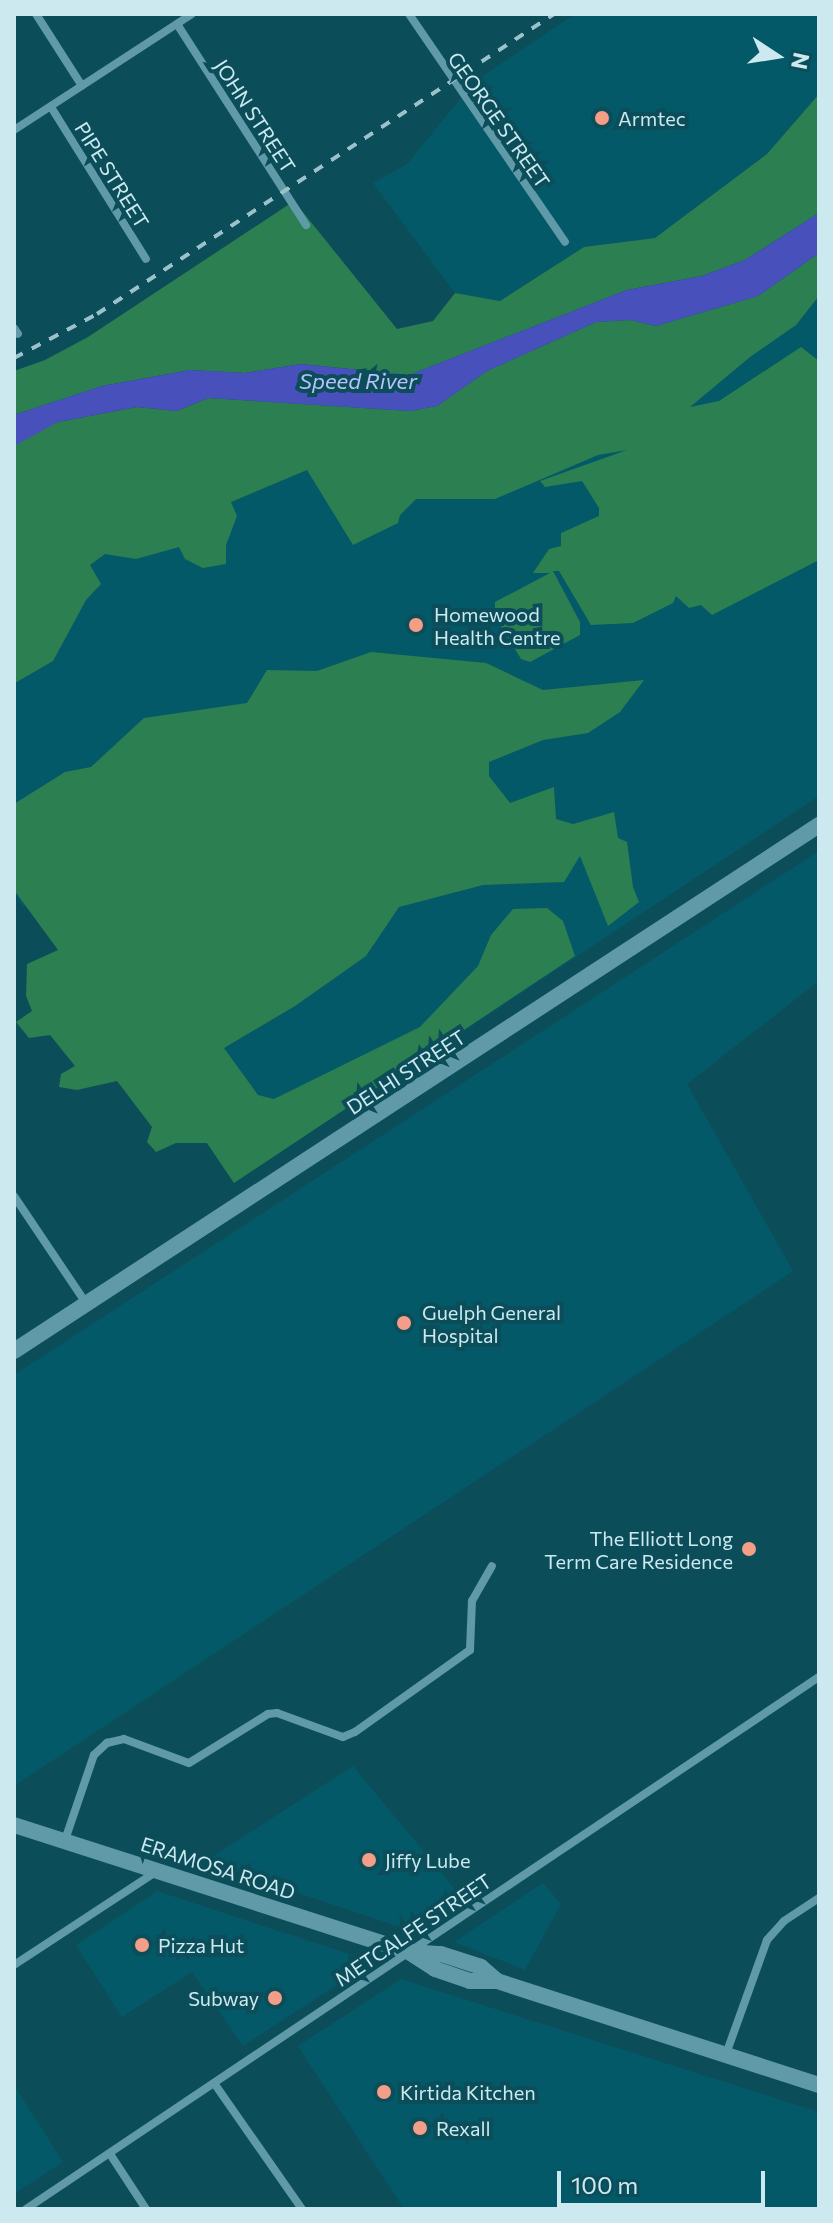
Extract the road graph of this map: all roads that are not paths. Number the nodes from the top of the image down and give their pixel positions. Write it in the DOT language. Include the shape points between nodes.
graph roads {
  1 [pos="36,14"];
  2 [pos="192,14"];
  3 [pos="409,14"];
  4 [pos="177,24"];
  5 [pos="82,86"];
  6 [pos="51,107"];
  7 [pos="14,130"];
  8 [pos="306,225"];
  9 [pos="565,242"];
  10 [pos="146,259"];
  11 [pos="819,825"];
  12 [pos="16,1203"];
  13 [pos="86,1303"];
  14 [pos="14,1351"];
  15 [pos="492,1566"];
  16 [pos="819,1677"];
  17 [pos="14,1825"];
  18 [pos="65,1840"];
  19 [pos="159,1870"];
  20 [pos="819,1898"];
  21 [pos="409,1952"];
  22 [pos="14,1965"];
  23 [pos="726,2054"];
  24 [pos="214,2083"];
  25 [pos="819,2085"];
  26 [pos="110,2154"];
  27 [pos="26,2209"];
  28 [pos="146,2209"];
  29 [pos="302,2209"];
  1 -- 5 [label="street"];
  2 -- 4 [label="street"];
  3 -- 9 [label="street, GEORGE STREET"];
  4 -- 5 [label="street"];
  4 -- 8 [label="street, JOHN STREET"];
  5 -- 6 [label="street"];
  6 -- 7 [label="street"];
  6 -- 10 [label="street, PIPE STREET"];
  11 -- 13 [label="street, DELHI STREET"];
  12 -- 13 [label="street"];
  13 -- 14 [label="street, DELHI STREET"];
  15 -- 18 [label="street" via="472,1601 470,1650 355,1732 343,1737 268,1714 189,1763 124,1739 107,1743 94,1755"];
  16 -- 21 [label="street, METCALFE STREET"];
  17 -- 18 [label="street, ERAMOSA ROAD"];
  18 -- 19 [label="street, ERAMOSA ROAD"];
  19 -- 21 [label="street, ERAMOSA ROAD"];
  19 -- 22 [label="street"];
  20 -- 23 [label="street" via="784,1921 767,1940"];
  21 -- 23 [label="street, ERAMOSA ROAD" via="435,1969 470,1981 497,1981"];
  21 -- 24 [label="street, METCALFE STREET"];
  23 -- 25 [label="street, ERAMOSA ROAD"];
  24 -- 26 [label="street, METCALFE STREET"];
  24 -- 29 [label="street"];
  26 -- 27 [label="street, METCALFE STREET"];
  26 -- 28 [label="street"];
}
